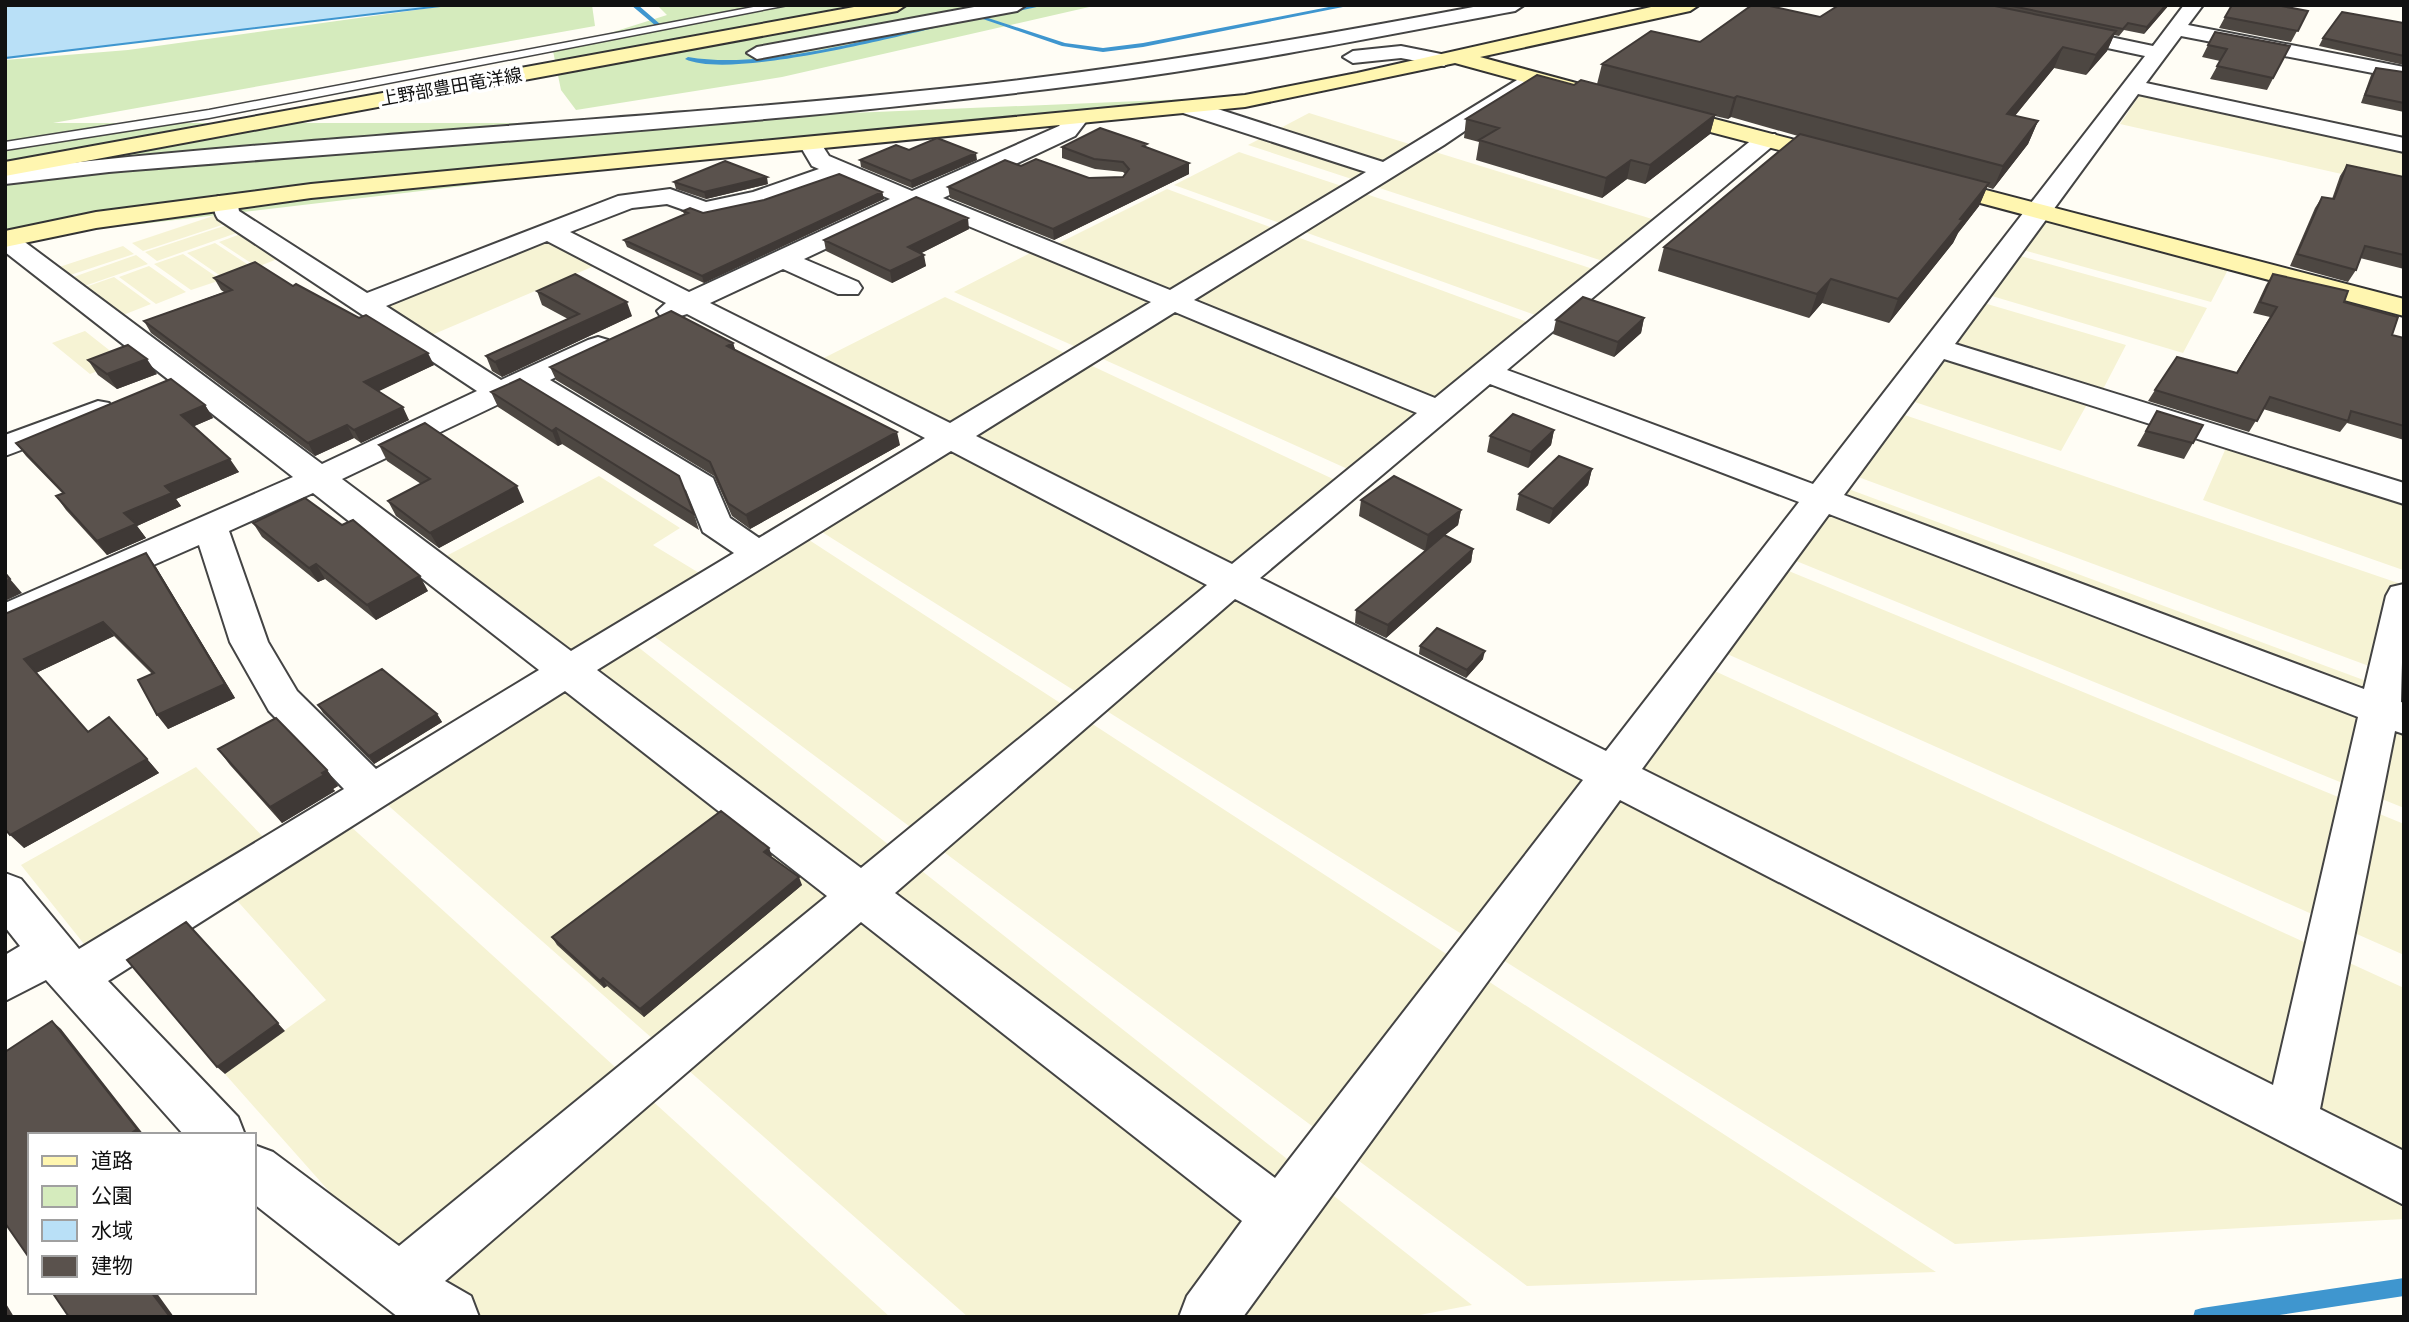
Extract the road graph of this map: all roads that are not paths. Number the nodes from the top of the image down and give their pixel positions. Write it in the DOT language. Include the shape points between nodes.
graph roads {
  1 [pos="783,5"];
  2 [pos="897,5"];
  3 [pos="1017,5"];
  4 [pos="1515,5"];
  5 [pos="1690,5"];
  6 [pos="2194,5"];
  7 [pos="2035,28"];
  8 [pos="2177,29"];
  9 [pos="757,53"];
  10 [pos="2158,53"];
  11 [pos="1450,59"];
  12 [pos="1124,73"];
  13 [pos="2404,73"];
  14 [pos="1530,78"];
  15 [pos="2133,87"];
  16 [pos="1609,99"];
  17 [pos="1635,105"];
  18 [pos="1188,107"];
  19 [pos="1077,118"];
  20 [pos="1767,139"];
  21 [pos="810,144"];
  22 [pos="2404,145"];
  23 [pos="5,146"];
  24 [pos="1020,153"];
  25 [pos="1858,163"];
  26 [pos="1055,166"];
  27 [pos="5,169"];
  28 [pos="840,170"];
  29 [pos="1386,171"];
  30 [pos="5,177"];
  31 [pos="1910,177"];
  32 [pos="915,198"];
  33 [pos="227,201"];
  34 [pos="2040,211"];
  35 [pos="549,232"];
  36 [pos="5,239"];
  37 [pos="783,259"];
  38 [pos="848,288"];
  39 [pos="1173,301"];
  40 [pos="688,303"];
  41 [pos="365,304"];
  42 [pos="2404,308"];
  43 [pos="1936,347"];
  44 [pos="1486,372"];
  45 [pos="185,376"];
  46 [pos="513,386"];
  47 [pos="1439,411"];
  48 [pos="951,438"];
  49 [pos="5,446"];
  50 [pos="318,478"];
  51 [pos="2404,494"];
  52 [pos="1821,500"];
  53 [pos="210,526"];
  54 [pos="760,554"];
  55 [pos="1233,582"];
  56 [pos="2404,596"];
  57 [pos="5,618"];
  58 [pos="569,670"];
  59 [pos="2392,715"];
  60 [pos="1614,776"];
  61 [pos="373,792"];
  62 [pos="5,892"];
  63 [pos="862,895"];
  64 [pos="63,965"];
  65 [pos="5,979"];
  66 [pos="2291,1122"];
  67 [pos="217,1133"];
  68 [pos="256,1173"];
  69 [pos="2404,1179"];
  70 [pos="1280,1216"];
  71 [pos="400,1282"];
  72 [pos="450,1317"];
  73 [pos="1208,1317"];
  1 -- 23 [label="lane" via="209,114"];
  2 -- 27 [label="street, 上野部豊田竜洋線"];
  3 -- 9 [label="street"];
  4 -- 12 [label="street"];
  5 -- 11 [label="street"];
  6 -- 8 [label="street"];
  7 -- 10 [label="street"];
  8 -- 10 [label="street"];
  8 -- 13 [label="street"];
  10 -- 15 [label="street"];
  11 -- 12 [label="street" via="1401,52 1250,68"];
  11 -- 14 [label="street"];
  11 -- 18 [label="street" via="1323,89"];
  12 -- 30 [label="street" via="813,107"];
  14 -- 16 [label="street"];
  14 -- 29 [label="street"];
  15 -- 22 [label="street"];
  15 -- 34 [label="street"];
  17 -- 20 [label="street"];
  18 -- 19 [label="street"];
  18 -- 29 [label="street"];
  19 -- 21 [label="street"];
  19 -- 24 [label="street" via="1067,131"];
  20 -- 25 [label="street"];
  20 -- 44 [label="street"];
  21 -- 28 [label="street" via="820,161"];
  21 -- 33 [label="street"];
  24 -- 26 [label="street"];
  24 -- 32 [label="street"];
  28 -- 32 [label="street"];
  28 -- 35 [label="street" via="756,199 704,210 670,196 627,201"];
  29 -- 39 [label="street"];
  31 -- 34 [label="street"];
  32 -- 37 [label="street"];
  32 -- 39 [label="street"];
  33 -- 36 [label="street"];
  33 -- 41 [label="street" via="228,214"];
  34 -- 42 [label="street"];
  34 -- 43 [label="street"];
  35 -- 40 [label="street"];
  35 -- 41 [label="street"];
  36 -- 45 [label="street"];
  37 -- 38 [label="street"];
  37 -- 40 [label="street"];
  39 -- 47 [label="street"];
  39 -- 48 [label="street"];
  40 -- 46 [label="street"];
  40 -- 48 [label="street"];
  41 -- 46 [label="street"];
  43 -- 51 [label="street"];
  43 -- 52 [label="street"];
  44 -- 47 [label="street"];
  44 -- 52 [label="street"];
  45 -- 49 [label="street"];
  45 -- 50 [label="street"];
  46 -- 50 [label="street"];
  46 -- 54 [label="street" via="701,485 715,524"];
  47 -- 55 [label="street"];
  48 -- 54 [label="street"];
  48 -- 55 [label="street"];
  50 -- 53 [label="street"];
  50 -- 58 [label="street"];
  52 -- 59 [label="street"];
  52 -- 60 [label="street"];
  53 -- 57 [label="street"];
  53 -- 61 [label="street" via="249,642 284,701"];
  54 -- 58 [label="street"];
  55 -- 60 [label="street"];
  55 -- 63 [label="street"];
  56 -- 59 [label="street"];
  58 -- 61 [label="street"];
  58 -- 63 [label="street"];
  59 -- 66 [label="street"];
  60 -- 66 [label="street"];
  60 -- 70 [label="street"];
  61 -- 64 [label="street"];
  62 -- 64 [label="street"];
  63 -- 70 [label="street"];
  63 -- 71 [label="street"];
  64 -- 65 [label="street"];
  64 -- 67 [label="street"];
  66 -- 69 [label="street"];
  68 -- 71 [label="street"];
  70 -- 73 [label="street"];
  71 -- 72 [label="street"];
}
